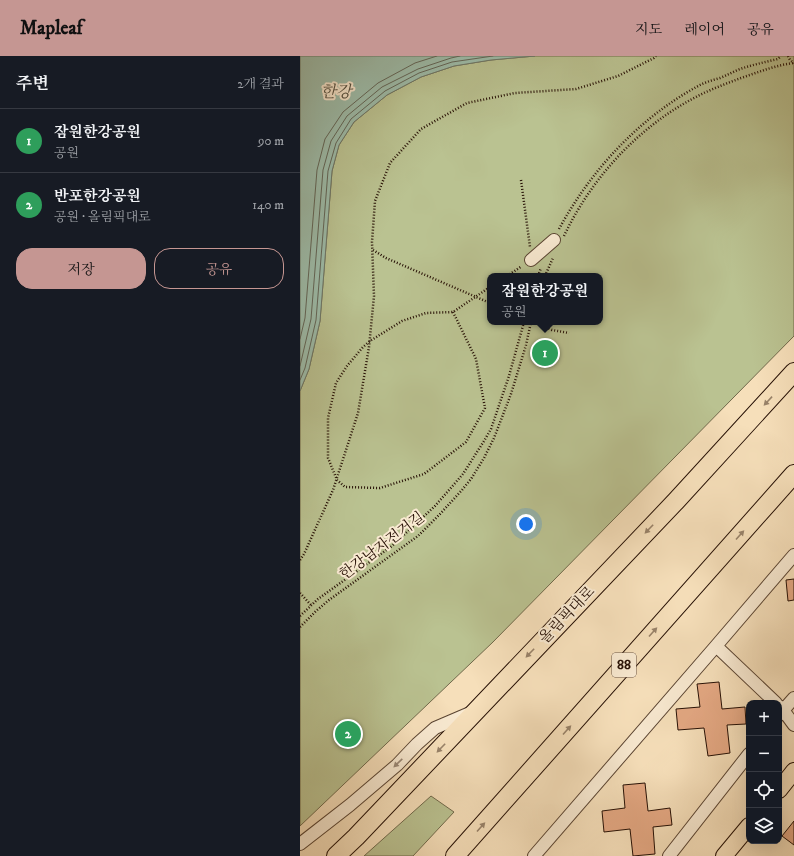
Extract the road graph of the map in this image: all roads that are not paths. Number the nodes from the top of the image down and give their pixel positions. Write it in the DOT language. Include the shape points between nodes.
graph roads {
  1 [pos="558,239"];
  2 [pos="537,262"];
  3 [pos="794,372"];
  4 [pos="794,474"];
  5 [pos="794,555"];
  6 [pos="716,646"];
  7 [pos="794,698"];
  8 [pos="770,700"];
  9 [pos="782,707"];
  10 [pos="475,711"];
  11 [pos="782,712"];
  12 [pos="794,725"];
  13 [pos="746,758"];
  14 [pos="794,771"];
  15 [pos="782,786"];
  16 [pos="746,830"];
  17 [pos="300,844"];
  18 [pos="336,856"];
  19 [pos="455,856"];
  20 [pos="534,856"];
  21 [pos="669,856"];
  22 [pos="724,856"];
  1 -- 2 [label="street"];
  3 -- 10 [label="highway, 올림픽대로, one-way" via="676,501"];
  19 -- 4 [label="highway, 88, one-way"];
  5 -- 6 [label="street"];
  6 -- 8 [label="street"];
  6 -- 20 [label="street"];
  7 -- 9 [label="street"];
  10 -- 17 [label="street, one-way" via="435,728 397,765"];
  10 -- 18 [label="highway, 올림픽대로, one-way"];
  11 -- 12 [label="street"];
  13 -- 21 [label="street"];
  14 -- 15 [label="main road"];
  16 -- 22 [label="main road"];
}
